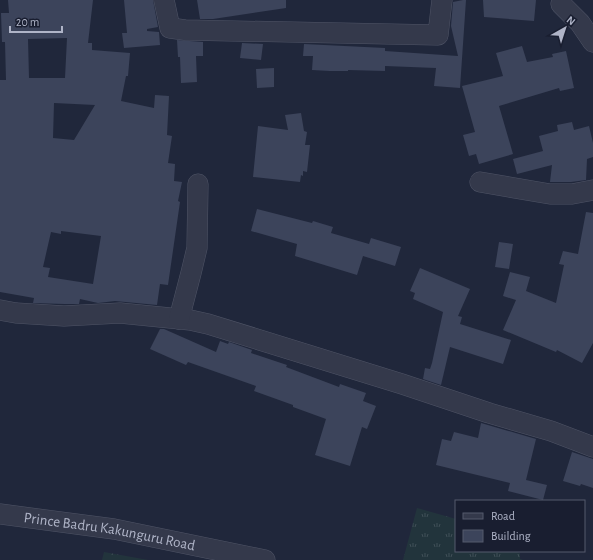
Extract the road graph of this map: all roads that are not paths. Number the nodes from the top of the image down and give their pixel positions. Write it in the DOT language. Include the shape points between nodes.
graph roads {
  1 [pos="164,0"];
  2 [pos="442,0"];
  3 [pos="561,4"];
  4 [pos="593,42"];
  5 [pos="480,182"];
  6 [pos="198,184"];
  7 [pos="593,190"];
  8 [pos="0,310"];
  9 [pos="179,319"];
  10 [pos="593,447"];
  11 [pos="0,514"];
  12 [pos="265,560"];
  1 -- 2 [label="street" via="170,28 185,30 438,35"];
  3 -- 4 [label="street" via="580,23"];
  5 -- 7 [label="street" via="550,194 572,194"];
  6 -- 9 [label="street" via="197,248"];
  8 -- 9 [label="street" via="64,316 120,313"];
  9 -- 10 [label="street" via="216,326 551,431"];
  11 -- 12 [label="street, Prince Badru Kakunguru Road" via="114,529"];
}
